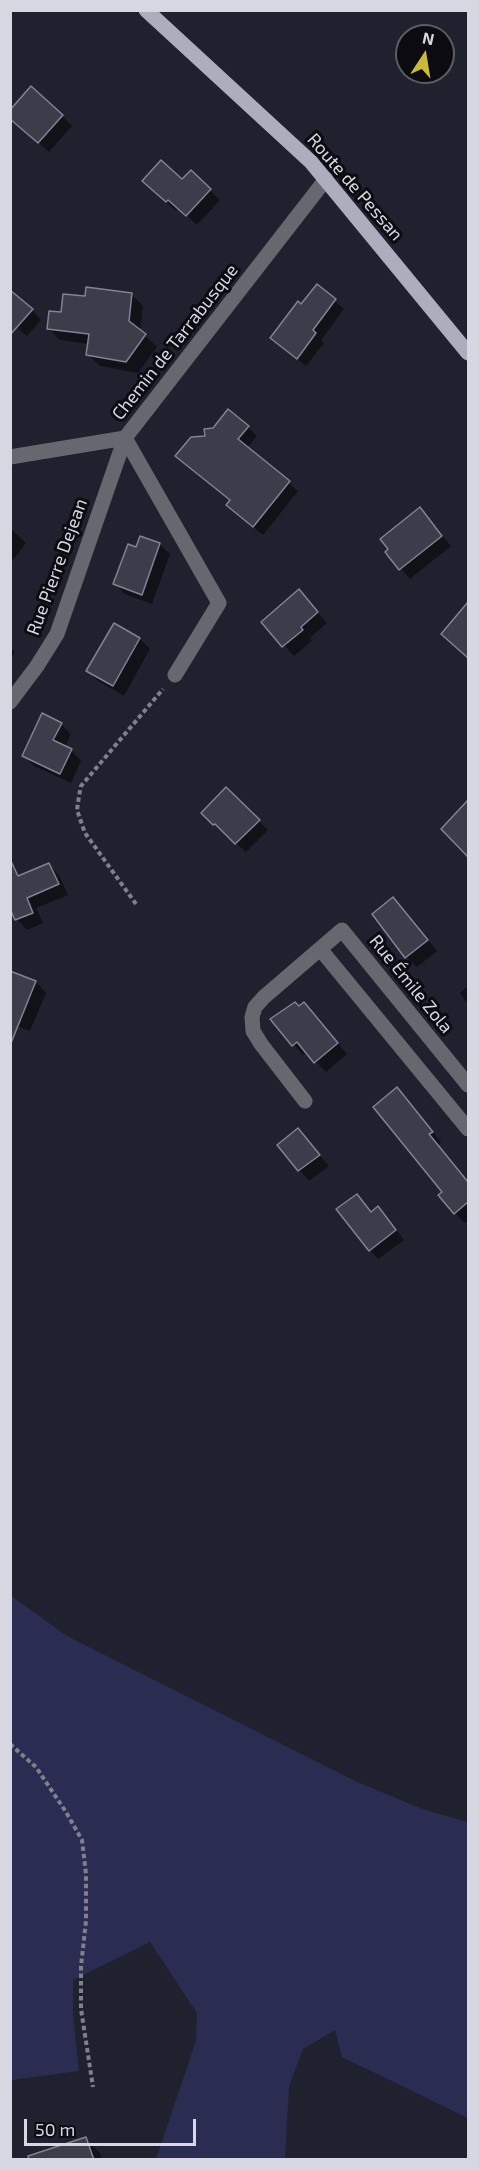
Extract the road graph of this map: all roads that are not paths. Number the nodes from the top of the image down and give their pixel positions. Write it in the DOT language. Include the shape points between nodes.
graph roads {
  1 [pos="146,10"];
  2 [pos="326,178"];
  3 [pos="468,353"];
  4 [pos="125,438"];
  5 [pos="10,457"];
  6 [pos="175,675"];
  7 [pos="10,702"];
  8 [pos="321,950"];
  9 [pos="468,1085"];
  10 [pos="305,1101"];
  11 [pos="468,1129"];
  1 -- 2 [label="main road, Route de Pessan"];
  2 -- 3 [label="main road, Route de Pessan"];
  2 -- 4 [label="street, Chemin de Tarrabusque"];
  4 -- 5 [label="street, Chemin de Tarrabusque"];
  4 -- 6 [label="street" via="219,603"];
  4 -- 7 [label="street, Rue Pierre Dejean" via="57,634"];
  8 -- 9 [label="street, Rue Émile Zola" via="342,930"];
  8 -- 10 [label="street" via="264,997 252,1017 253,1031 261,1044"];
  8 -- 11 [label="street"];
}
